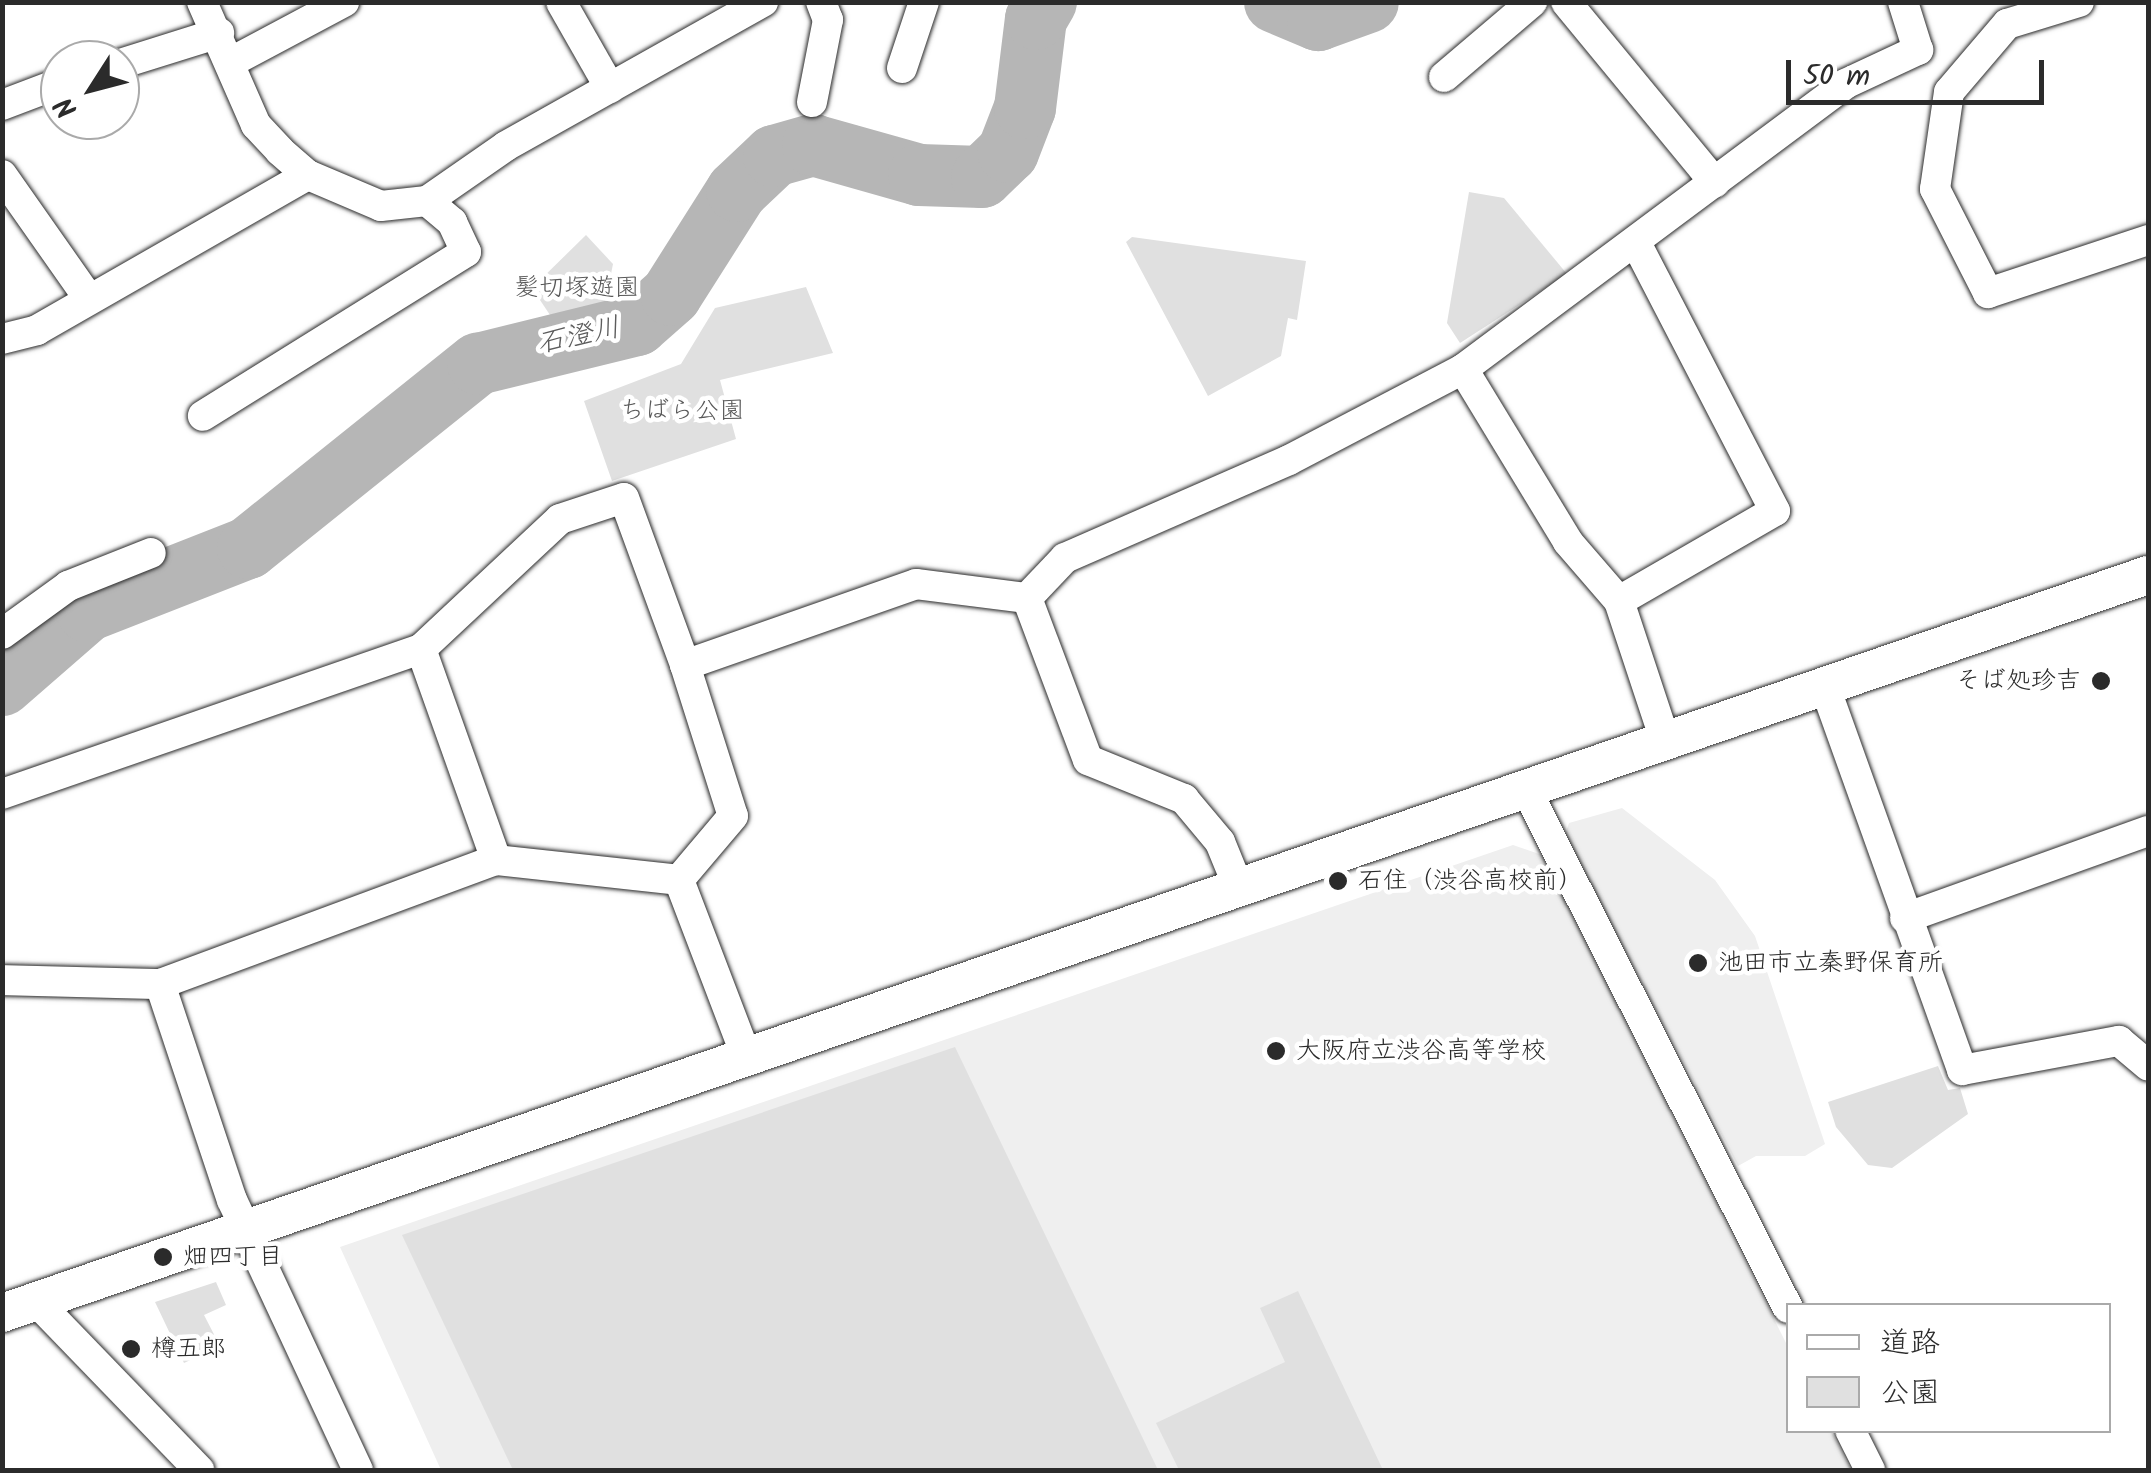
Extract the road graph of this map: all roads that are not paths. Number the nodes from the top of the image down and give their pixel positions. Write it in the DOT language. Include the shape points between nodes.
graph roads {
  1 [pos="202,2"];
  2 [pos="344,2"];
  3 [pos="561,2"];
  4 [pos="763,2"];
  5 [pos="821,2"];
  6 [pos="924,2"];
  7 [pos="1532,2"];
  8 [pos="1566,2"];
  9 [pos="1903,2"];
  10 [pos="2079,2"];
  11 [pos="219,34"];
  12 [pos="140,58"];
  13 [pos="233,61"];
  14 [pos="902,68"];
  15 [pos="1444,77"];
  16 [pos="610,88"];
  17 [pos="40,90"];
  18 [pos="812,102"];
  19 [pos="2,104"];
  20 [pos="2,175"];
  21 [pos="308,175"];
  22 [pos="1715,183"];
  23 [pos="427,201"];
  24 [pos="2148,240"];
  25 [pos="1637,244"];
  26 [pos="89,299"];
  27 [pos="2,339"];
  28 [pos="1463,369"];
  29 [pos="203,416"];
  30 [pos="151,552"];
  31 [pos="2148,575"];
  32 [pos="1027,598"];
  33 [pos="1619,600"];
  34 [pos="2,634"];
  35 [pos="421,649"];
  36 [pos="684,665"];
  37 [pos="1825,686"];
  38 [pos="1665,740"];
  39 [pos="1527,791"];
  40 [pos="2,794"];
  41 [pos="2148,831"];
  42 [pos="496,860"];
  43 [pos="680,880"];
  44 [pos="1240,891"];
  45 [pos="1906,918"];
  46 [pos="2,980"];
  47 [pos="160,984"];
  48 [pos="744,1054"];
  49 [pos="2148,1066"];
  50 [pos="246,1230"];
  51 [pos="1786,1304"];
  52 [pos="20,1307"];
  53 [pos="1852,1433"];
  54 [pos="198,1470"];
  55 [pos="358,1470"];
  56 [pos="1870,1470"];
  1 -- 11 [label="street"];
  2 -- 13 [label="street"];
  3 -- 16 [label="street"];
  4 -- 16 [label="street"];
  5 -- 18 [label="street" via="828,20"];
  6 -- 14 [label="street"];
  7 -- 15 [label="street"];
  8 -- 22 [label="street"];
  9 -- 22 [label="street" via="1918,50 1845,84"];
  10 -- 24 [label="street" via="2007,24 1949,92 1936,189 1988,294"];
  11 -- 12 [label="street"];
  11 -- 13 [label="street"];
  13 -- 21 [label="street" via="256,125"];
  16 -- 23 [label="street"];
  17 -- 19 [label="street"];
  20 -- 26 [label="street"];
  21 -- 23 [label="street" via="381,206"];
  21 -- 26 [label="street"];
  22 -- 25 [label="street"];
  23 -- 29 [label="street" via="452,222 466,252"];
  25 -- 28 [label="street"];
  25 -- 33 [label="street" via="1775,511"];
  26 -- 27 [label="street" via="38,330"];
  28 -- 32 [label="street" via="1289,460 1064,558"];
  28 -- 33 [label="street" via="1568,542"];
  30 -- 34 [label="street" via="68,586"];
  31 -- 37 [label="street"];
  32 -- 36 [label="street" via="916,584"];
  32 -- 44 [label="street" via="1088,760 1184,799 1220,842"];
  33 -- 38 [label="street"];
  35 -- 36 [label="street" via="560,519 624,498"];
  35 -- 40 [label="street"];
  35 -- 42 [label="street"];
  36 -- 43 [label="street" via="733,816"];
  37 -- 38 [label="street"];
  37 -- 45 [label="street"];
  38 -- 39 [label="street"];
  39 -- 44 [label="street"];
  39 -- 51 [label="street"];
  41 -- 45 [label="street"];
  42 -- 43 [label="street"];
  42 -- 47 [label="street"];
  43 -- 48 [label="street"];
  44 -- 48 [label="street"];
  45 -- 49 [label="street" via="1962,1070 2119,1040"];
  46 -- 47 [label="street"];
  47 -- 50 [label="street"];
  48 -- 50 [label="street"];
  50 -- 52 [label="street"];
  50 -- 55 [label="street"];
  52 -- 54 [label="street"];
  53 -- 56 [label="street"];
}
